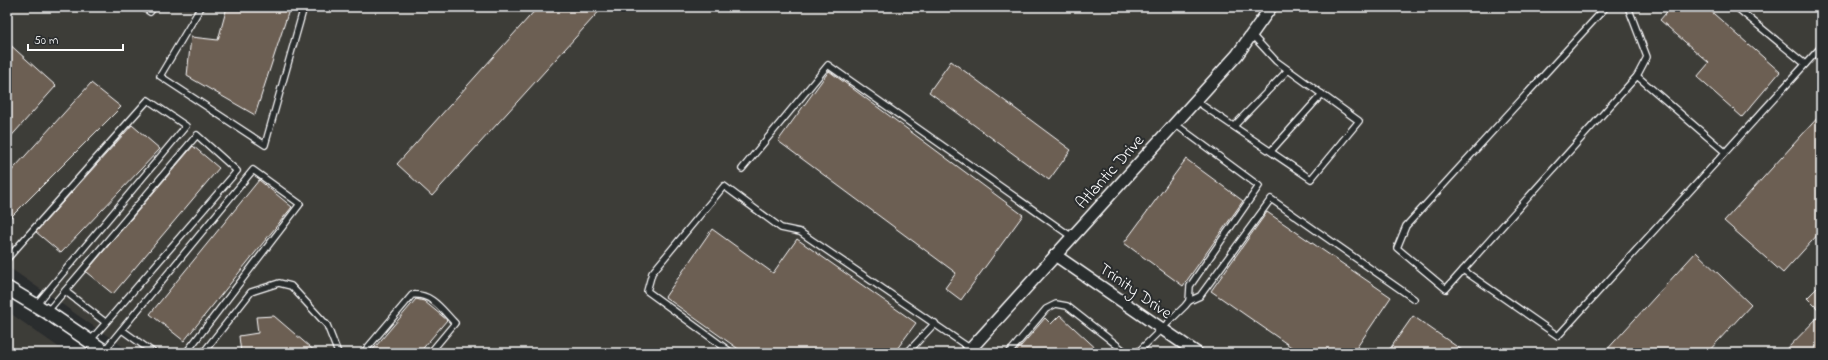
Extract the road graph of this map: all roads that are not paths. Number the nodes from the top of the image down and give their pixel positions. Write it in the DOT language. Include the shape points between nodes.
graph roads {
  1 [pos="143,7"];
  2 [pos="154,7"];
  3 [pos="201,7"];
  4 [pos="304,7"];
  5 [pos="1271,7"];
  6 [pos="1606,7"];
  7 [pos="1628,7"];
  8 [pos="1736,7"];
  9 [pos="1252,35"];
  10 [pos="1821,46"];
  11 [pos="1805,64"];
  12 [pos="1288,70"];
  13 [pos="1637,76"];
  14 [pos="1322,94"];
  15 [pos="1196,101"];
  16 [pos="1175,124"];
  17 [pos="1234,126"];
  18 [pos="1271,151"];
  19 [pos="1725,152"];
  20 [pos="742,169"];
  21 [pos="1072,238"];
  22 [pos="1055,255"];
  23 [pos="7,259"];
  24 [pos="1463,270"];
  25 [pos="7,288"];
  26 [pos="65,291"];
  27 [pos="1414,300"];
  28 [pos="1188,301"];
  29 [pos="42,308"];
  30 [pos="105,322"];
  31 [pos="934,323"];
  32 [pos="122,330"];
  33 [pos="1163,330"];
  34 [pos="89,341"];
  35 [pos="969,351"];
  36 [pos="106,352"];
  37 [pos="154,353"];
  38 [pos="186,353"];
  39 [pos="203,353"];
  40 [pos="338,353"];
  41 [pos="363,353"];
  42 [pos="430,353"];
  43 [pos="732,353"];
  44 [pos="907,353"];
  45 [pos="1009,353"];
  46 [pos="1127,353"];
  47 [pos="1137,353"];
  48 [pos="1197,353"];
  1 -- 2 [label="lane" via="150,12"];
  3 -- 4 [label="lane" via="160,76 265,145"];
  5 -- 9 [label="street, Atlantic Drive"];
  6 -- 24 [label="lane" via="1406,226 1397,248 1446,289"];
  7 -- 13 [label="lane" via="1647,57"];
  8 -- 11 [label="lane"];
  9 -- 12 [label="lane"];
  9 -- 15 [label="street, Atlantic Drive"];
  10 -- 11 [label="lane"];
  11 -- 19 [label="lane"];
  12 -- 14 [label="lane"];
  12 -- 17 [label="lane"];
  13 -- 19 [label="lane"];
  13 -- 24 [label="lane"];
  14 -- 18 [label="lane"];
  14 -- 18 [label="lane" via="1359,121 1311,179"];
  15 -- 16 [label="street, Atlantic Drive"];
  15 -- 17 [label="lane"];
  16 -- 21 [label="street, Atlantic Drive"];
  16 -- 28 [label="lane" via="1259,186 1190,286"];
  17 -- 18 [label="lane"];
  19 -- 24 [label="lane" via="1558,336"];
  20 -- 21 [label="lane" via="828,65"];
  21 -- 22 [label="street, Atlantic Drive"];
  22 -- 33 [label="street, Trinity Drive"];
  22 -- 35 [label="street, Atlantic Drive"];
  23 -- 29 [label="lane" via="148,100 186,126"];
  25 -- 29 [label="street"];
  26 -- 29 [label="lane"];
  26 -- 30 [label="lane"];
  26 -- 30 [label="lane" via="197,135 237,171"];
  27 -- 28 [label="lane" via="1271,199 1200,296"];
  28 -- 33 [label="lane"];
  29 -- 34 [label="street"];
  30 -- 34 [label="lane"];
  31 -- 35 [label="lane"];
  31 -- 43 [label="lane" via="800,232 781,228 724,186 652,273 647,291"];
  31 -- 44 [label="lane"];
  32 -- 36 [label="lane"];
  32 -- 37 [label="lane"];
  32 -- 38 [label="lane" via="253,170 300,204"];
  33 -- 47 [label="lane"];
  33 -- 48 [label="street, Trinity Drive"];
  34 -- 36 [label="street"];
  39 -- 40 [label="lane" via="251,292 279,283 291,286 326,325"];
  41 -- 42 [label="lane" via="412,295 420,294 431,298 455,323"];
  45 -- 46 [label="lane" via="1046,309 1056,304 1067,306"];
}
